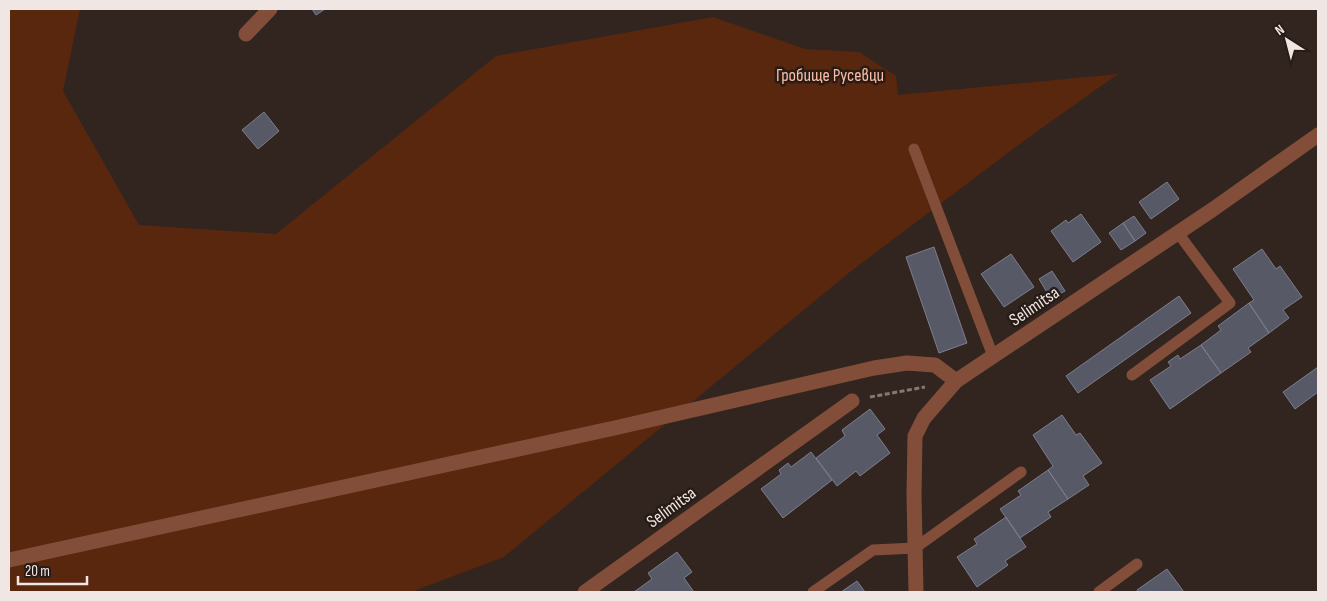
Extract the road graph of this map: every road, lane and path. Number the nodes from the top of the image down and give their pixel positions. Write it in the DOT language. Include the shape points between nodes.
graph roads {
  1 [pos="270,9"];
  2 [pos="246,34"];
  3 [pos="1318,135"];
  4 [pos="914,149"];
  5 [pos="1178,233"];
  6 [pos="993,356"];
  7 [pos="1132,375"];
  8 [pos="956,381"];
  9 [pos="914,389"];
  10 [pos="852,401"];
  11 [pos="1021,472"];
  12 [pos="915,548"];
  13 [pos="9,560"];
  14 [pos="1138,564"];
  15 [pos="584,592"];
  16 [pos="813,592"];
  17 [pos="916,592"];
  18 [pos="1099,592"];
  1 -- 2 [label="street"];
  3 -- 5 [label="street, Selimitsa"];
  4 -- 6 [label="lane"];
  5 -- 6 [label="street, Selimitsa"];
  5 -- 7 [label="lane" via="1230,303"];
  6 -- 8 [label="street, Selimitsa"];
  8 -- 12 [label="street, Selimitsa" via="924,418 915,436"];
  8 -- 13 [label="street" via="935,365 907,363 874,368"];
  9 -- 10 [label="path"];
  10 -- 15 [label="street, Selimitsa"];
  11 -- 12 [label="lane"];
  12 -- 16 [label="lane" via="873,550"];
  12 -- 17 [label="street, Selimitsa"];
  14 -- 18 [label="lane"];
}
